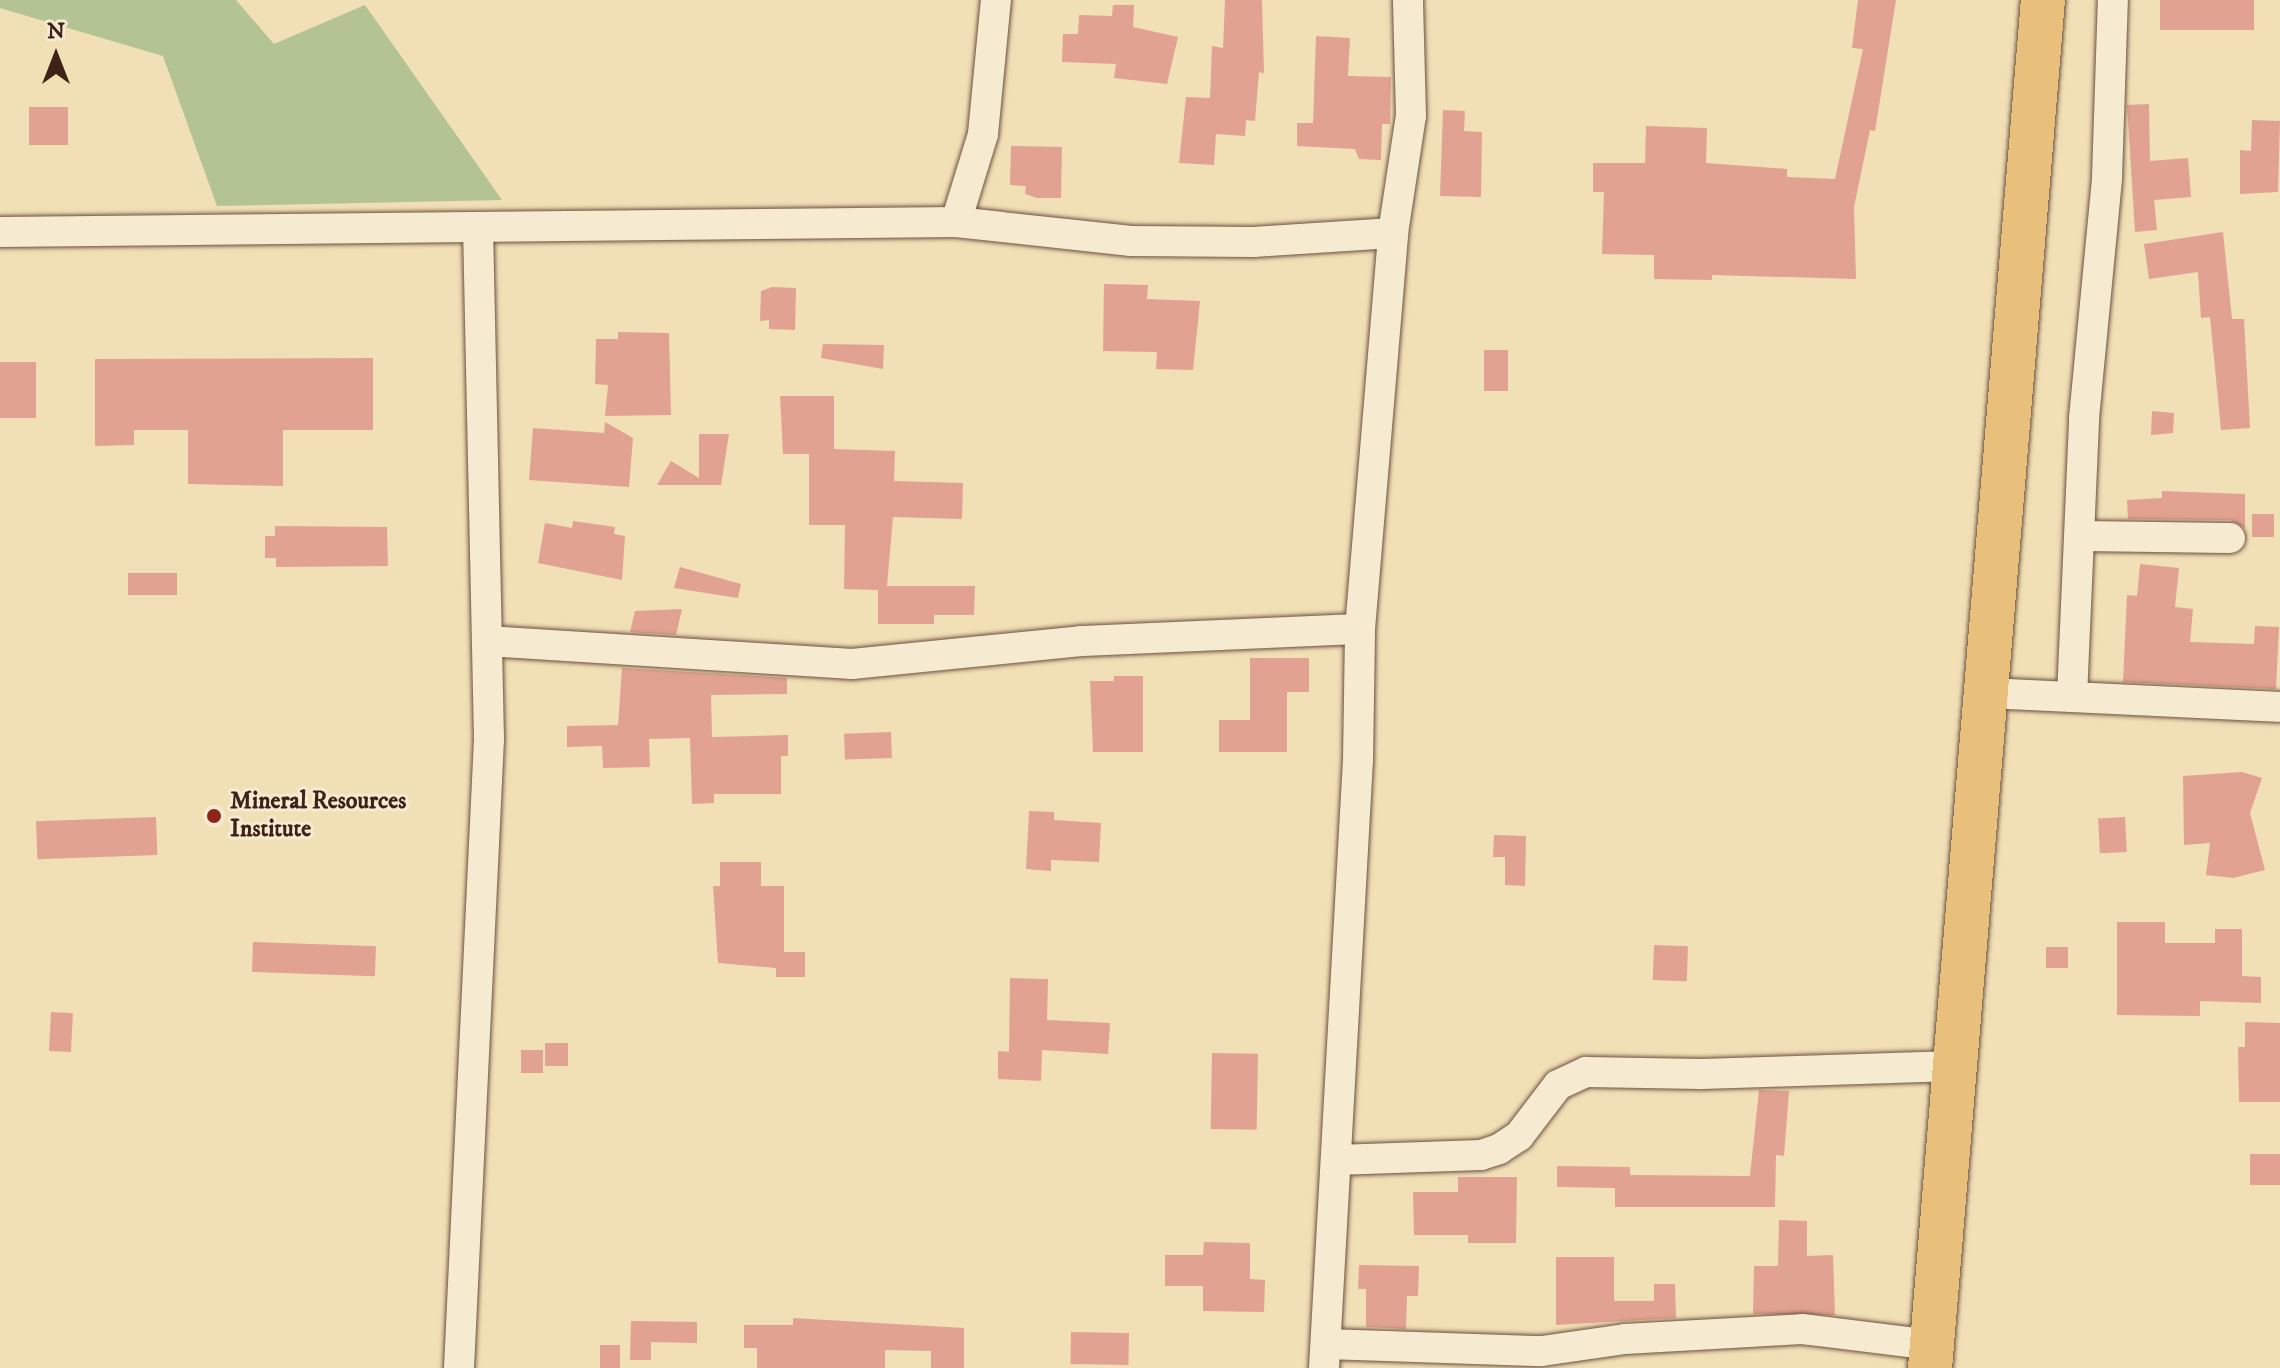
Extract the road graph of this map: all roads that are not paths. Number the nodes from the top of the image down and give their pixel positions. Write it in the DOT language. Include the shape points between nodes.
graph roads {
  1 [pos="996,0"];
  2 [pos="1408,0"];
  3 [pos="2043,0"];
  4 [pos="2113,0"];
  5 [pos="956,222"];
  6 [pos="478,228"];
  7 [pos="0,232"];
  8 [pos="1393,233"];
  9 [pos="2080,536"];
  10 [pos="2230,538"];
  11 [pos="1360,629"];
  12 [pos="487,641"];
  13 [pos="1986,693"];
  14 [pos="2072,697"];
  15 [pos="2280,707"];
  16 [pos="1956,1066"];
  17 [pos="1336,1160"];
  18 [pos="1325,1356"];
  19 [pos="1932,1356"];
  20 [pos="459,1368"];
  1 -- 5 [label="street" via="983,134"];
  2 -- 8 [label="street" via="1411,116"];
  3 -- 13 [label="highway"];
  4 -- 9 [label="street" via="2107,177 2084,418"];
  5 -- 6 [label="street"];
  5 -- 8 [label="street" via="1131,241 1253,242"];
  6 -- 7 [label="street"];
  6 -- 12 [label="street"];
  8 -- 11 [label="street"];
  9 -- 10 [label="street"];
  9 -- 14 [label="street"];
  11 -- 12 [label="street" via="1081,641 852,664"];
  11 -- 17 [label="street"];
  12 -- 20 [label="street" via="489,739"];
  13 -- 14 [label="street"];
  13 -- 16 [label="highway"];
  14 -- 15 [label="street"];
  16 -- 17 [label="street" via="1586,1072 1558,1085 1519,1136 1499,1149 1481,1155"];
  16 -- 19 [label="highway"];
  17 -- 18 [label="street"];
  18 -- 19 [label="street" via="1542,1351 1625,1339 1802,1329"];
}
